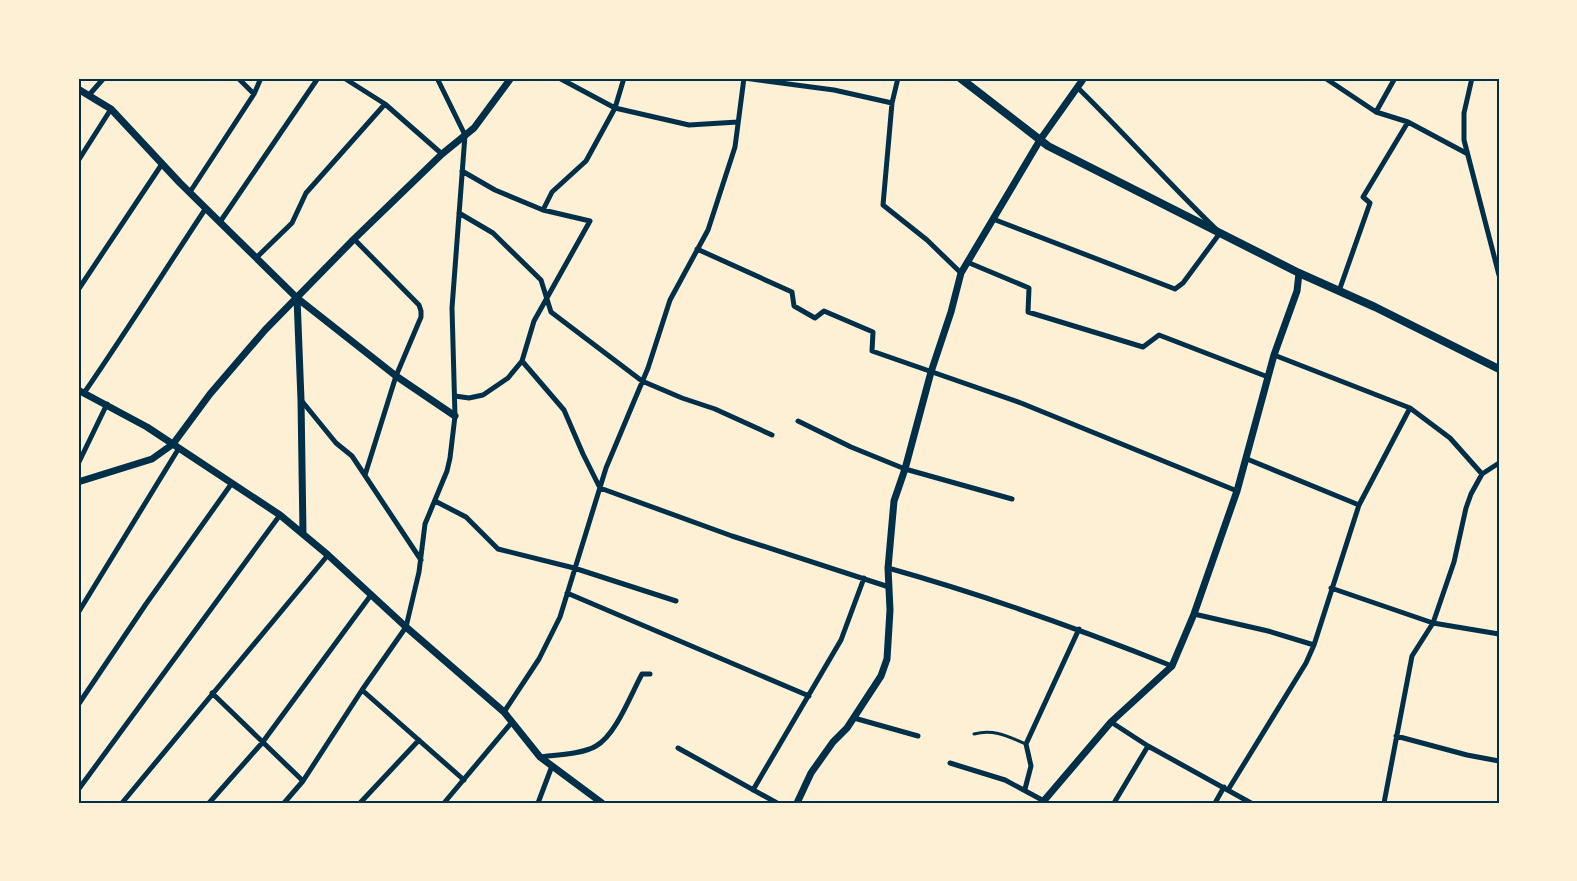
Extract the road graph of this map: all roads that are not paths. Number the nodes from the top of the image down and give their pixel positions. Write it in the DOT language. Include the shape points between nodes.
graph roads {
  1 [pos="104,78"];
  2 [pos="238,78"];
  3 [pos="261,78"];
  4 [pos="318,78"];
  5 [pos="344,78"];
  6 [pos="437,78"];
  7 [pos="511,78"];
  8 [pos="559,78"];
  9 [pos="624,78"];
  10 [pos="744,78"];
  11 [pos="898,78"];
  12 [pos="960,78"];
  13 [pos="1084,78"];
  14 [pos="1324,78"];
  15 [pos="1395,78"];
  16 [pos="1472,78"];
  17 [pos="1078,88"];
  18 [pos="78,89"];
  19 [pos="254,94"];
  20 [pos="89,95"];
  21 [pos="892,103"];
  22 [pos="384,104"];
  23 [pos="615,108"];
  24 [pos="111,109"];
  25 [pos="1376,112"];
  26 [pos="738,122"];
  27 [pos="1408,122"];
  28 [pos="465,135"];
  29 [pos="1040,140"];
  30 [pos="1466,153"];
  31 [pos="442,154"];
  32 [pos="78,161"];
  33 [pos="162,164"];
  34 [pos="462,171"];
  35 [pos="190,192"];
  36 [pos="206,208"];
  37 [pos="543,210"];
  38 [pos="459,213"];
  39 [pos="993,219"];
  40 [pos="220,222"];
  41 [pos="1220,233"];
  42 [pos="354,239"];
  43 [pos="697,249"];
  44 [pos="256,258"];
  45 [pos="967,262"];
  46 [pos="961,273"];
  47 [pos="1299,273"];
  48 [pos="1499,275"];
  49 [pos="78,290"];
  50 [pos="1339,291"];
  51 [pos="547,297"];
  52 [pos="297,298"];
  53 [pos="1274,355"];
  54 [pos="522,361"];
  55 [pos="1499,369"];
  56 [pos="931,372"];
  57 [pos="396,376"];
  58 [pos="1268,378"];
  59 [pos="642,381"];
  60 [pos="81,391"];
  61 [pos="455,396"];
  62 [pos="301,400"];
  63 [pos="107,404"];
  64 [pos="1410,408"];
  65 [pos="455,416"];
  66 [pos="798,421"];
  67 [pos="772,435"];
  68 [pos="176,446"];
  69 [pos="1247,459"];
  70 [pos="1499,463"];
  71 [pos="78,464"];
  72 [pos="905,469"];
  73 [pos="1482,474"];
  74 [pos="365,475"];
  75 [pos="78,482"];
  76 [pos="232,483"];
  77 [pos="600,488"];
  78 [pos="1236,491"];
  79 [pos="1012,499"];
  80 [pos="435,501"];
  81 [pos="1359,505"];
  82 [pos="280,515"];
  83 [pos="303,534"];
  84 [pos="328,555"];
  85 [pos="420,560"];
  86 [pos="574,568"];
  87 [pos="888,568"];
  88 [pos="864,578"];
  89 [pos="889,587"];
  90 [pos="1331,588"];
  91 [pos="567,593"];
  92 [pos="371,595"];
  93 [pos="675,601"];
  94 [pos="78,613"];
  95 [pos="1194,614"];
  96 [pos="1433,622"];
  97 [pos="406,627"];
  98 [pos="1079,629"];
  99 [pos="1499,633"];
  100 [pos="1314,645"];
  101 [pos="1172,666"];
  102 [pos="650,674"];
  103 [pos="362,690"];
  104 [pos="212,693"];
  105 [pos="809,696"];
  106 [pos="78,705"];
  107 [pos="504,712"];
  108 [pos="854,718"];
  109 [pos="512,722"];
  110 [pos="1112,722"];
  111 [pos="974,734"];
  112 [pos="918,736"];
  113 [pos="1396,736"];
  114 [pos="419,740"];
  115 [pos="262,743"];
  116 [pos="1026,744"];
  117 [pos="1148,746"];
  118 [pos="678,748"];
  119 [pos="540,757"];
  120 [pos="1499,761"];
  121 [pos="950,762"];
  122 [pos="552,766"];
  123 [pos="464,780"];
  124 [pos="303,782"];
  125 [pos="1025,789"];
  126 [pos="1226,789"];
  127 [pos="78,790"];
  128 [pos="753,790"];
  129 [pos="1043,802"];
  130 [pos="122,803"];
  131 [pos="209,803"];
  132 [pos="284,803"];
  133 [pos="360,803"];
  134 [pos="444,803"];
  135 [pos="538,803"];
  136 [pos="602,803"];
  137 [pos="777,803"];
  138 [pos="796,803"];
  139 [pos="1114,803"];
  140 [pos="1215,803"];
  141 [pos="1251,803"];
  142 [pos="1384,803"];
  1 -- 20 [label="street"];
  2 -- 19 [label="street"];
  3 -- 19 [label="street"];
  4 -- 40 [label="street"];
  5 -- 22 [label="street"];
  6 -- 28 [label="street"];
  7 -- 28 [label="street"];
  8 -- 23 [label="street"];
  9 -- 23 [label="street"];
  10 -- 21 [label="street" via="834,90"];
  10 -- 26 [label="street"];
  11 -- 21 [label="street"];
  12 -- 29 [label="main road"];
  13 -- 17 [label="street"];
  14 -- 25 [label="street"];
  15 -- 25 [label="street"];
  16 -- 30 [label="street" via="1464,113"];
  17 -- 29 [label="street"];
  17 -- 41 [label="street"];
  18 -- 20 [label="street"];
  19 -- 35 [label="street"];
  20 -- 24 [label="street"];
  21 -- 46 [label="street" via="883,205"];
  22 -- 31 [label="street"];
  22 -- 44 [label="street" via="306,193 292,223"];
  23 -- 26 [label="street" via="689,125"];
  23 -- 37 [label="street" via="586,161 552,192"];
  24 -- 32 [label="street"];
  24 -- 33 [label="street"];
  25 -- 27 [label="street"];
  26 -- 43 [label="street" via="735,147 708,230"];
  27 -- 30 [label="street"];
  27 -- 50 [label="street" via="1363,197 1370,203"];
  28 -- 31 [label="street"];
  28 -- 34 [label="street"];
  29 -- 39 [label="street"];
  29 -- 41 [label="main road"];
  30 -- 48 [label="street"];
  31 -- 42 [label="street"];
  33 -- 35 [label="street"];
  33 -- 49 [label="street"];
  34 -- 37 [label="street"];
  34 -- 38 [label="street"];
  35 -- 36 [label="street"];
  36 -- 40 [label="street"];
  36 -- 60 [label="street" via="120,341"];
  37 -- 51 [label="street" via="590,221"];
  38 -- 51 [label="street" via="493,233 541,280"];
  38 -- 61 [label="street" via="452,308"];
  39 -- 41 [label="street" via="1175,289"];
  39 -- 45 [label="street"];
  40 -- 44 [label="street"];
  41 -- 47 [label="main road"];
  42 -- 52 [label="street"];
  42 -- 57 [label="street" via="422,310"];
  43 -- 56 [label="street" via="792,292 794,306 815,318 824,311 873,332 872,351"];
  43 -- 59 [label="street" via="670,300"];
  44 -- 52 [label="street"];
  45 -- 46 [label="street"];
  45 -- 58 [label="street" via="1029,288 1028,312 1143,347 1159,335"];
  46 -- 56 [label="street"];
  47 -- 50 [label="main road"];
  47 -- 53 [label="street" via="1297,291"];
  50 -- 55 [label="main road"];
  51 -- 54 [label="street" via="534,321"];
  51 -- 59 [label="street" via="551,312"];
  52 -- 57 [label="street"];
  52 -- 62 [label="street"];
  52 -- 68 [label="street" via="236,362"];
  53 -- 58 [label="street"];
  53 -- 64 [label="street"];
  54 -- 61 [label="street" via="508,378 483,395"];
  54 -- 77 [label="street" via="564,410"];
  56 -- 72 [label="street"];
  56 -- 78 [label="street" via="1021,403"];
  57 -- 65 [label="street"];
  57 -- 74 [label="street"];
  58 -- 69 [label="street"];
  59 -- 67 [label="street"];
  59 -- 77 [label="street"];
  60 -- 63 [label="street"];
  61 -- 65 [label="street"];
  62 -- 74 [label="street"];
  62 -- 83 [label="street"];
  63 -- 68 [label="street"];
  63 -- 71 [label="street"];
  64 -- 73 [label="street" via="1450,438"];
  64 -- 81 [label="street"];
  65 -- 80 [label="street" via="447,471"];
  66 -- 72 [label="street"];
  68 -- 75 [label="street" via="152,459"];
  68 -- 76 [label="street"];
  68 -- 94 [label="street"];
  69 -- 78 [label="street"];
  69 -- 81 [label="street"];
  70 -- 73 [label="street"];
  72 -- 79 [label="street"];
  72 -- 87 [label="street" via="894,501"];
  73 -- 96 [label="street" via="1466,508 1454,562"];
  74 -- 85 [label="street"];
  76 -- 82 [label="street"];
  76 -- 106 [label="street"];
  77 -- 86 [label="street"];
  77 -- 88 [label="street"];
  78 -- 95 [label="street"];
  80 -- 85 [label="street" via="425,524"];
  80 -- 86 [label="street" via="466,518 498,549"];
  81 -- 90 [label="street"];
  82 -- 83 [label="street"];
  82 -- 127 [label="street"];
  83 -- 84 [label="street"];
  84 -- 92 [label="street"];
  84 -- 104 [label="street"];
  85 -- 97 [label="street"];
  86 -- 91 [label="street"];
  86 -- 93 [label="street"];
  87 -- 89 [label="street"];
  87 -- 98 [label="street" via="958,587"];
  88 -- 89 [label="street"];
  88 -- 105 [label="street" via="841,640"];
  89 -- 108 [label="street" via="886,659 881,676"];
  90 -- 96 [label="street"];
  90 -- 100 [label="street"];
  91 -- 105 [label="street"];
  91 -- 107 [label="street" via="539,659"];
  92 -- 97 [label="street"];
  92 -- 115 [label="street"];
  95 -- 100 [label="street"];
  95 -- 101 [label="street"];
  96 -- 99 [label="street"];
  96 -- 113 [label="street" via="1412,656"];
  97 -- 103 [label="street"];
  97 -- 107 [label="street"];
  98 -- 101 [label="street"];
  98 -- 116 [label="street"];
  100 -- 126 [label="street"];
  101 -- 110 [label="street"];
  102 -- 119 [label="street" via="642,674 614,729 597,746"];
  103 -- 114 [label="street"];
  103 -- 124 [label="street"];
  104 -- 115 [label="street"];
  104 -- 130 [label="street"];
  105 -- 128 [label="street"];
  107 -- 109 [label="street"];
  108 -- 112 [label="street"];
  108 -- 138 [label="street" via="811,773"];
  109 -- 119 [label="street"];
  109 -- 123 [label="street"];
  110 -- 117 [label="street"];
  110 -- 129 [label="street"];
  111 -- 116 [label="lane" via="997,732"];
  113 -- 120 [label="street"];
  113 -- 142 [label="street"];
  114 -- 123 [label="street"];
  114 -- 133 [label="street"];
  115 -- 124 [label="street"];
  115 -- 131 [label="street"];
  116 -- 125 [label="street" via="1030,766"];
  117 -- 126 [label="street"];
  117 -- 139 [label="street"];
  118 -- 128 [label="street"];
  119 -- 122 [label="street"];
  121 -- 125 [label="street"];
  122 -- 135 [label="street"];
  122 -- 136 [label="street"];
  123 -- 134 [label="street"];
  124 -- 132 [label="street"];
  125 -- 129 [label="street"];
  126 -- 140 [label="street"];
  126 -- 141 [label="street"];
  128 -- 137 [label="street"];
}
